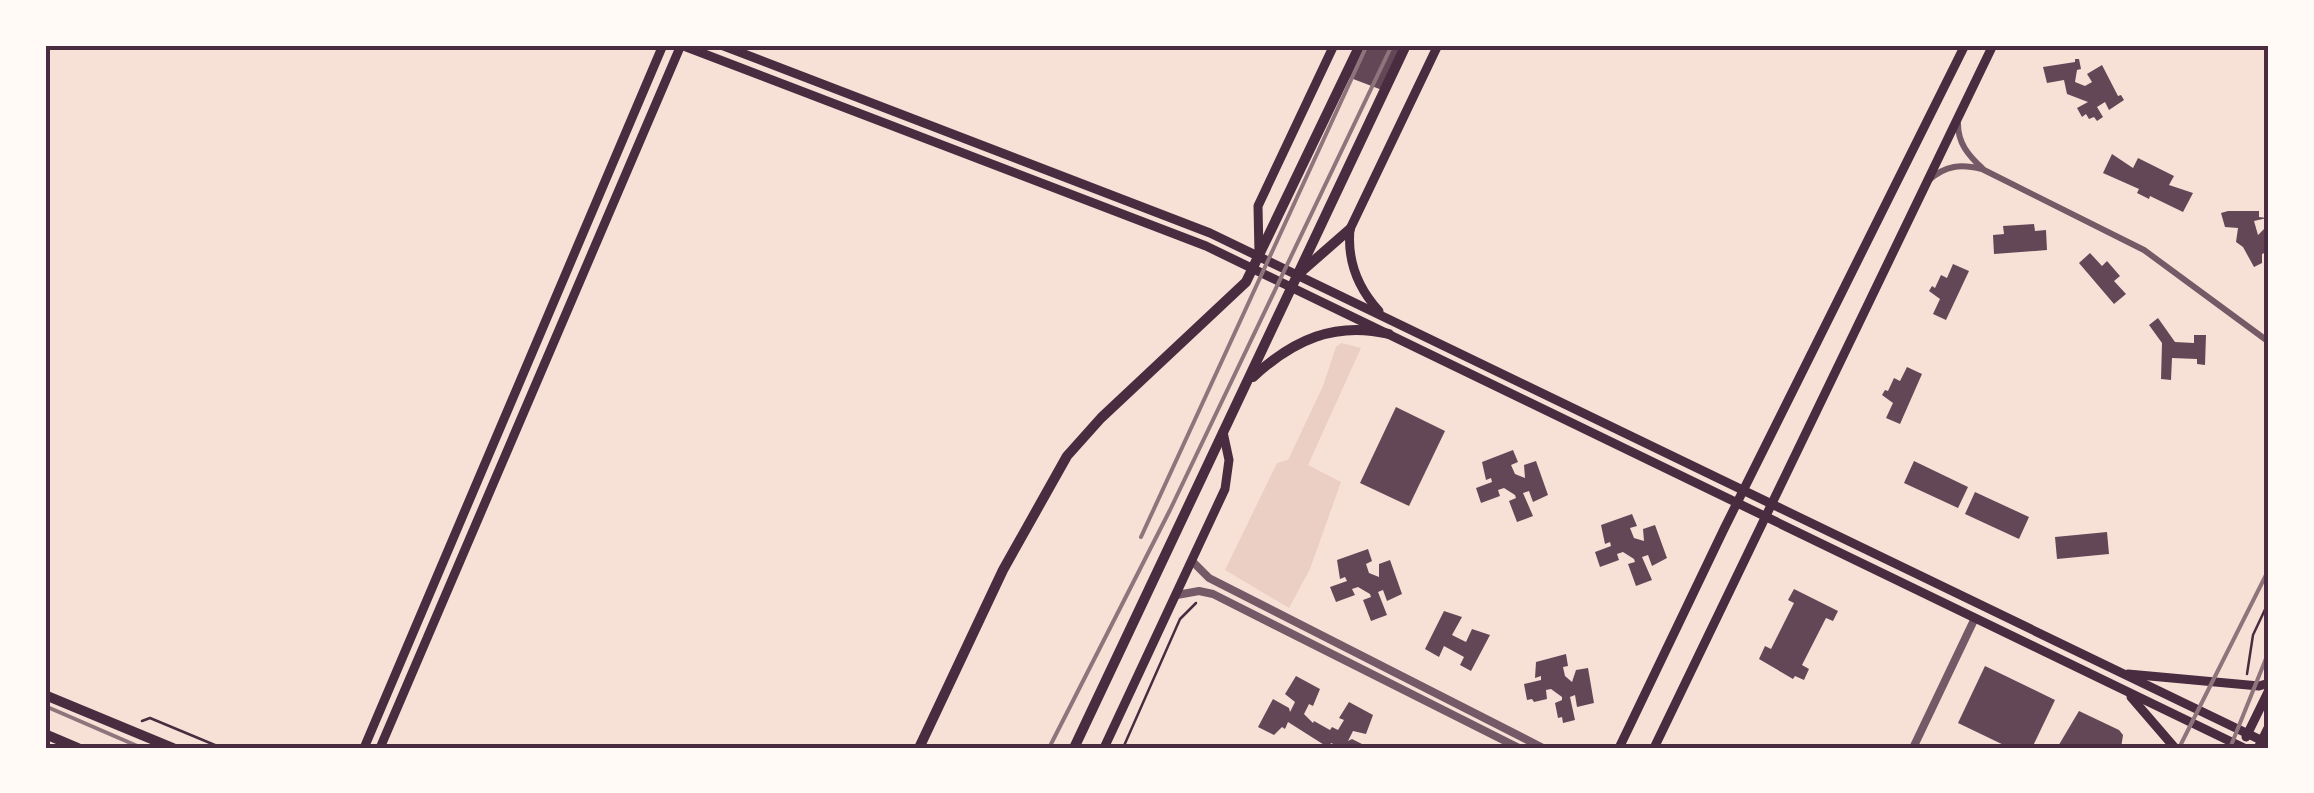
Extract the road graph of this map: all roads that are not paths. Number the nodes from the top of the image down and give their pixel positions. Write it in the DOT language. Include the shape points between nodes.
graph roads {
  1 [pos="664,45"];
  2 [pos="681,45"];
  3 [pos="721,45"];
  4 [pos="1334,45"];
  5 [pos="1360,45"];
  6 [pos="1406,45"];
  7 [pos="1438,45"];
  8 [pos="1965,45"];
  9 [pos="1993,45"];
  10 [pos="1960,112"];
  11 [pos="1982,169"];
  12 [pos="1923,186"];
  13 [pos="1350,228"];
  14 [pos="1259,256"];
  15 [pos="1253,269"];
  16 [pos="1298,275"];
  17 [pos="1292,287"];
  18 [pos="1384,316"];
  19 [pos="1389,334"];
  20 [pos="2269,342"];
  21 [pos="1245,385"];
  22 [pos="1223,432"];
  23 [pos="1744,491"];
  24 [pos="1737,503"];
  25 [pos="1771,504"];
  26 [pos="1765,516"];
  27 [pos="1193,562"];
  28 [pos="1177,595"];
  29 [pos="1975,618"];
  30 [pos="2120,674"];
  31 [pos="2269,686"];
  32 [pos="2126,691"];
  33 [pos="45,695"];
  34 [pos="2269,726"];
  35 [pos="45,734"];
  36 [pos="2248,734"];
  37 [pos="2263,744"];
  38 [pos="78,748"];
  39 [pos="173,748"];
  40 [pos="364,748"];
  41 [pos="380,748"];
  42 [pos="919,748"];
  43 [pos="1074,748"];
  44 [pos="1104,748"];
  45 [pos="1519,748"];
  46 [pos="1543,748"];
  47 [pos="1619,748"];
  48 [pos="1654,748"];
  49 [pos="1913,748"];
  50 [pos="2175,748"];
  51 [pos="2242,748"];
  1 -- 40 [label="main road"];
  2 -- 15 [label="main road"];
  2 -- 41 [label="main road"];
  3 -- 14 [label="main road"];
  4 -- 14 [label="main road" via="1258,206"];
  5 -- 14 [label="main road"];
  6 -- 16 [label="main road"];
  7 -- 13 [label="main road"];
  8 -- 23 [label="main road"];
  9 -- 10 [label="main road"];
  10 -- 11 [label="street" via="1959,138"];
  10 -- 12 [label="main road"];
  11 -- 12 [label="street" via="1947,168"];
  11 -- 20 [label="street" via="2134,244"];
  12 -- 25 [label="main road"];
  13 -- 16 [label="main road"];
  13 -- 18 [label="main road" via="1354,272"];
  14 -- 15 [label="main road"];
  14 -- 16 [label="main road"];
  15 -- 17 [label="main road"];
  15 -- 42 [label="main road" via="1067,456 1003,570"];
  16 -- 17 [label="main road"];
  16 -- 18 [label="main road"];
  17 -- 19 [label="main road"];
  17 -- 21 [label="main road"];
  18 -- 23 [label="main road"];
  19 -- 21 [label="main road" via="1348,328 1322,334 1272,361"];
  19 -- 24 [label="main road"];
  21 -- 22 [label="main road"];
  22 -- 27 [label="main road" via="1228,475"];
  22 -- 43 [label="main road"];
  23 -- 24 [label="main road"];
  23 -- 25 [label="main road"];
  24 -- 26 [label="main road"];
  24 -- 47 [label="main road"];
  25 -- 26 [label="main road"];
  25 -- 30 [label="main road"];
  26 -- 29 [label="main road"];
  26 -- 48 [label="main road"];
  27 -- 28 [label="main road"];
  27 -- 46 [label="street" via="1206,576"];
  28 -- 44 [label="main road"];
  28 -- 45 [label="street" via="1213,594"];
  29 -- 32 [label="main road"];
  29 -- 49 [label="street"];
  30 -- 31 [label="main road"];
  30 -- 36 [label="main road"];
  31 -- 36 [label="main road"];
  32 -- 50 [label="main road"];
  32 -- 51 [label="main road"];
  33 -- 39 [label="main road"];
  34 -- 37 [label="main road"];
  35 -- 38 [label="main road"];
  36 -- 37 [label="main road"];
  36 -- 51 [label="main road"];
}
